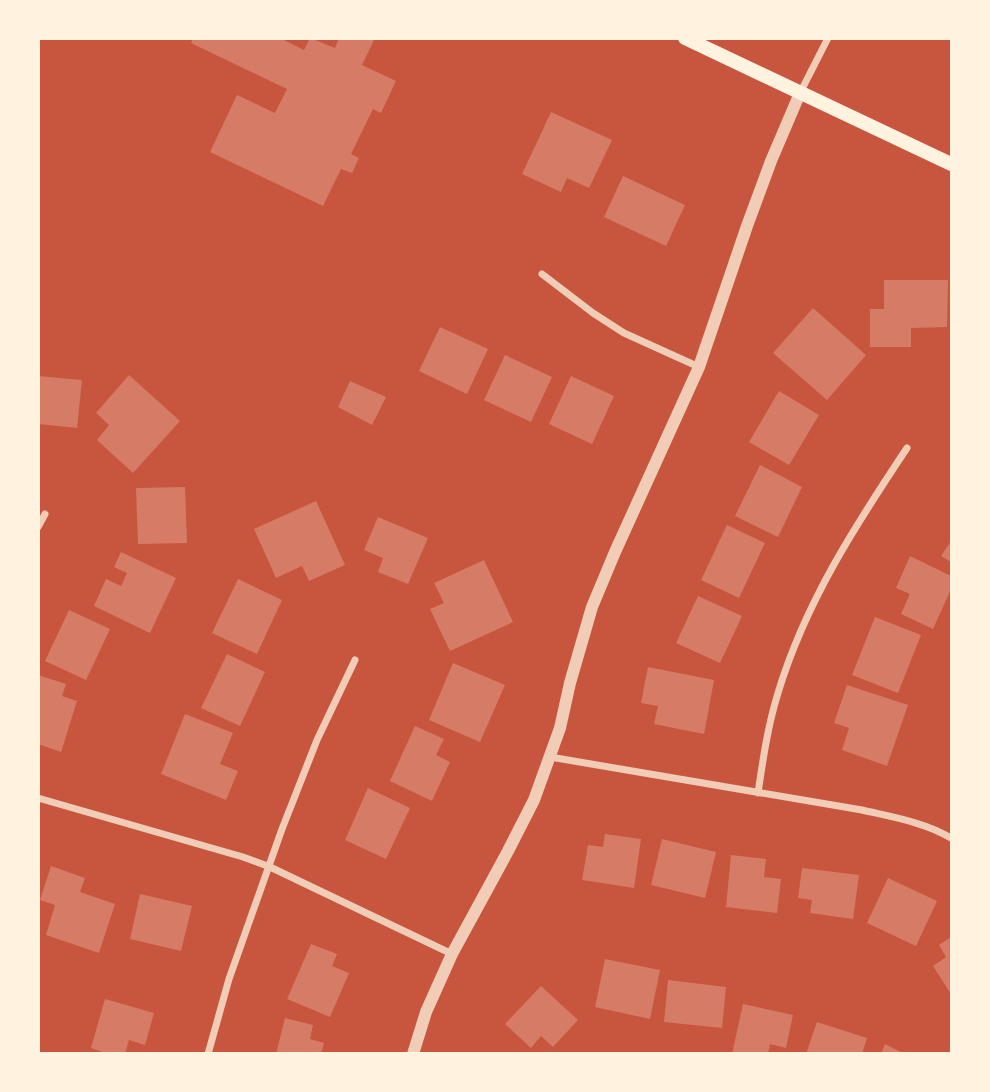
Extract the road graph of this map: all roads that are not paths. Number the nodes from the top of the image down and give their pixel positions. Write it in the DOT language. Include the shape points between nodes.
graph roads {
  1 [pos="685,38"];
  2 [pos="828,38"];
  3 [pos="800,93"];
  4 [pos="951,164"];
  5 [pos="542,274"];
  6 [pos="699,367"];
  7 [pos="907,448"];
  8 [pos="45,514"];
  9 [pos="38,527"];
  10 [pos="355,660"];
  11 [pos="550,757"];
  12 [pos="758,793"];
  13 [pos="38,798"];
  14 [pos="951,838"];
  15 [pos="270,867"];
  16 [pos="452,954"];
  17 [pos="208,1054"];
  18 [pos="413,1054"];
  1 -- 3 [label="main road"];
  2 -- 3 [label="street"];
  3 -- 4 [label="main road"];
  3 -- 6 [label="street" via="752,213"];
  5 -- 6 [label="street" via="624,333"];
  6 -- 11 [label="street" via="592,607"];
  7 -- 12 [label="street" via="838,554 800,633 778,694"];
  8 -- 9 [label="street"];
  10 -- 15 [label="street" via="317,740"];
  11 -- 12 [label="street"];
  11 -- 16 [label="street" via="534,800"];
  12 -- 14 [label="street" via="894,818"];
  13 -- 15 [label="street"];
  15 -- 16 [label="street"];
  15 -- 17 [label="street" via="229,979"];
  16 -- 18 [label="street"];
}
